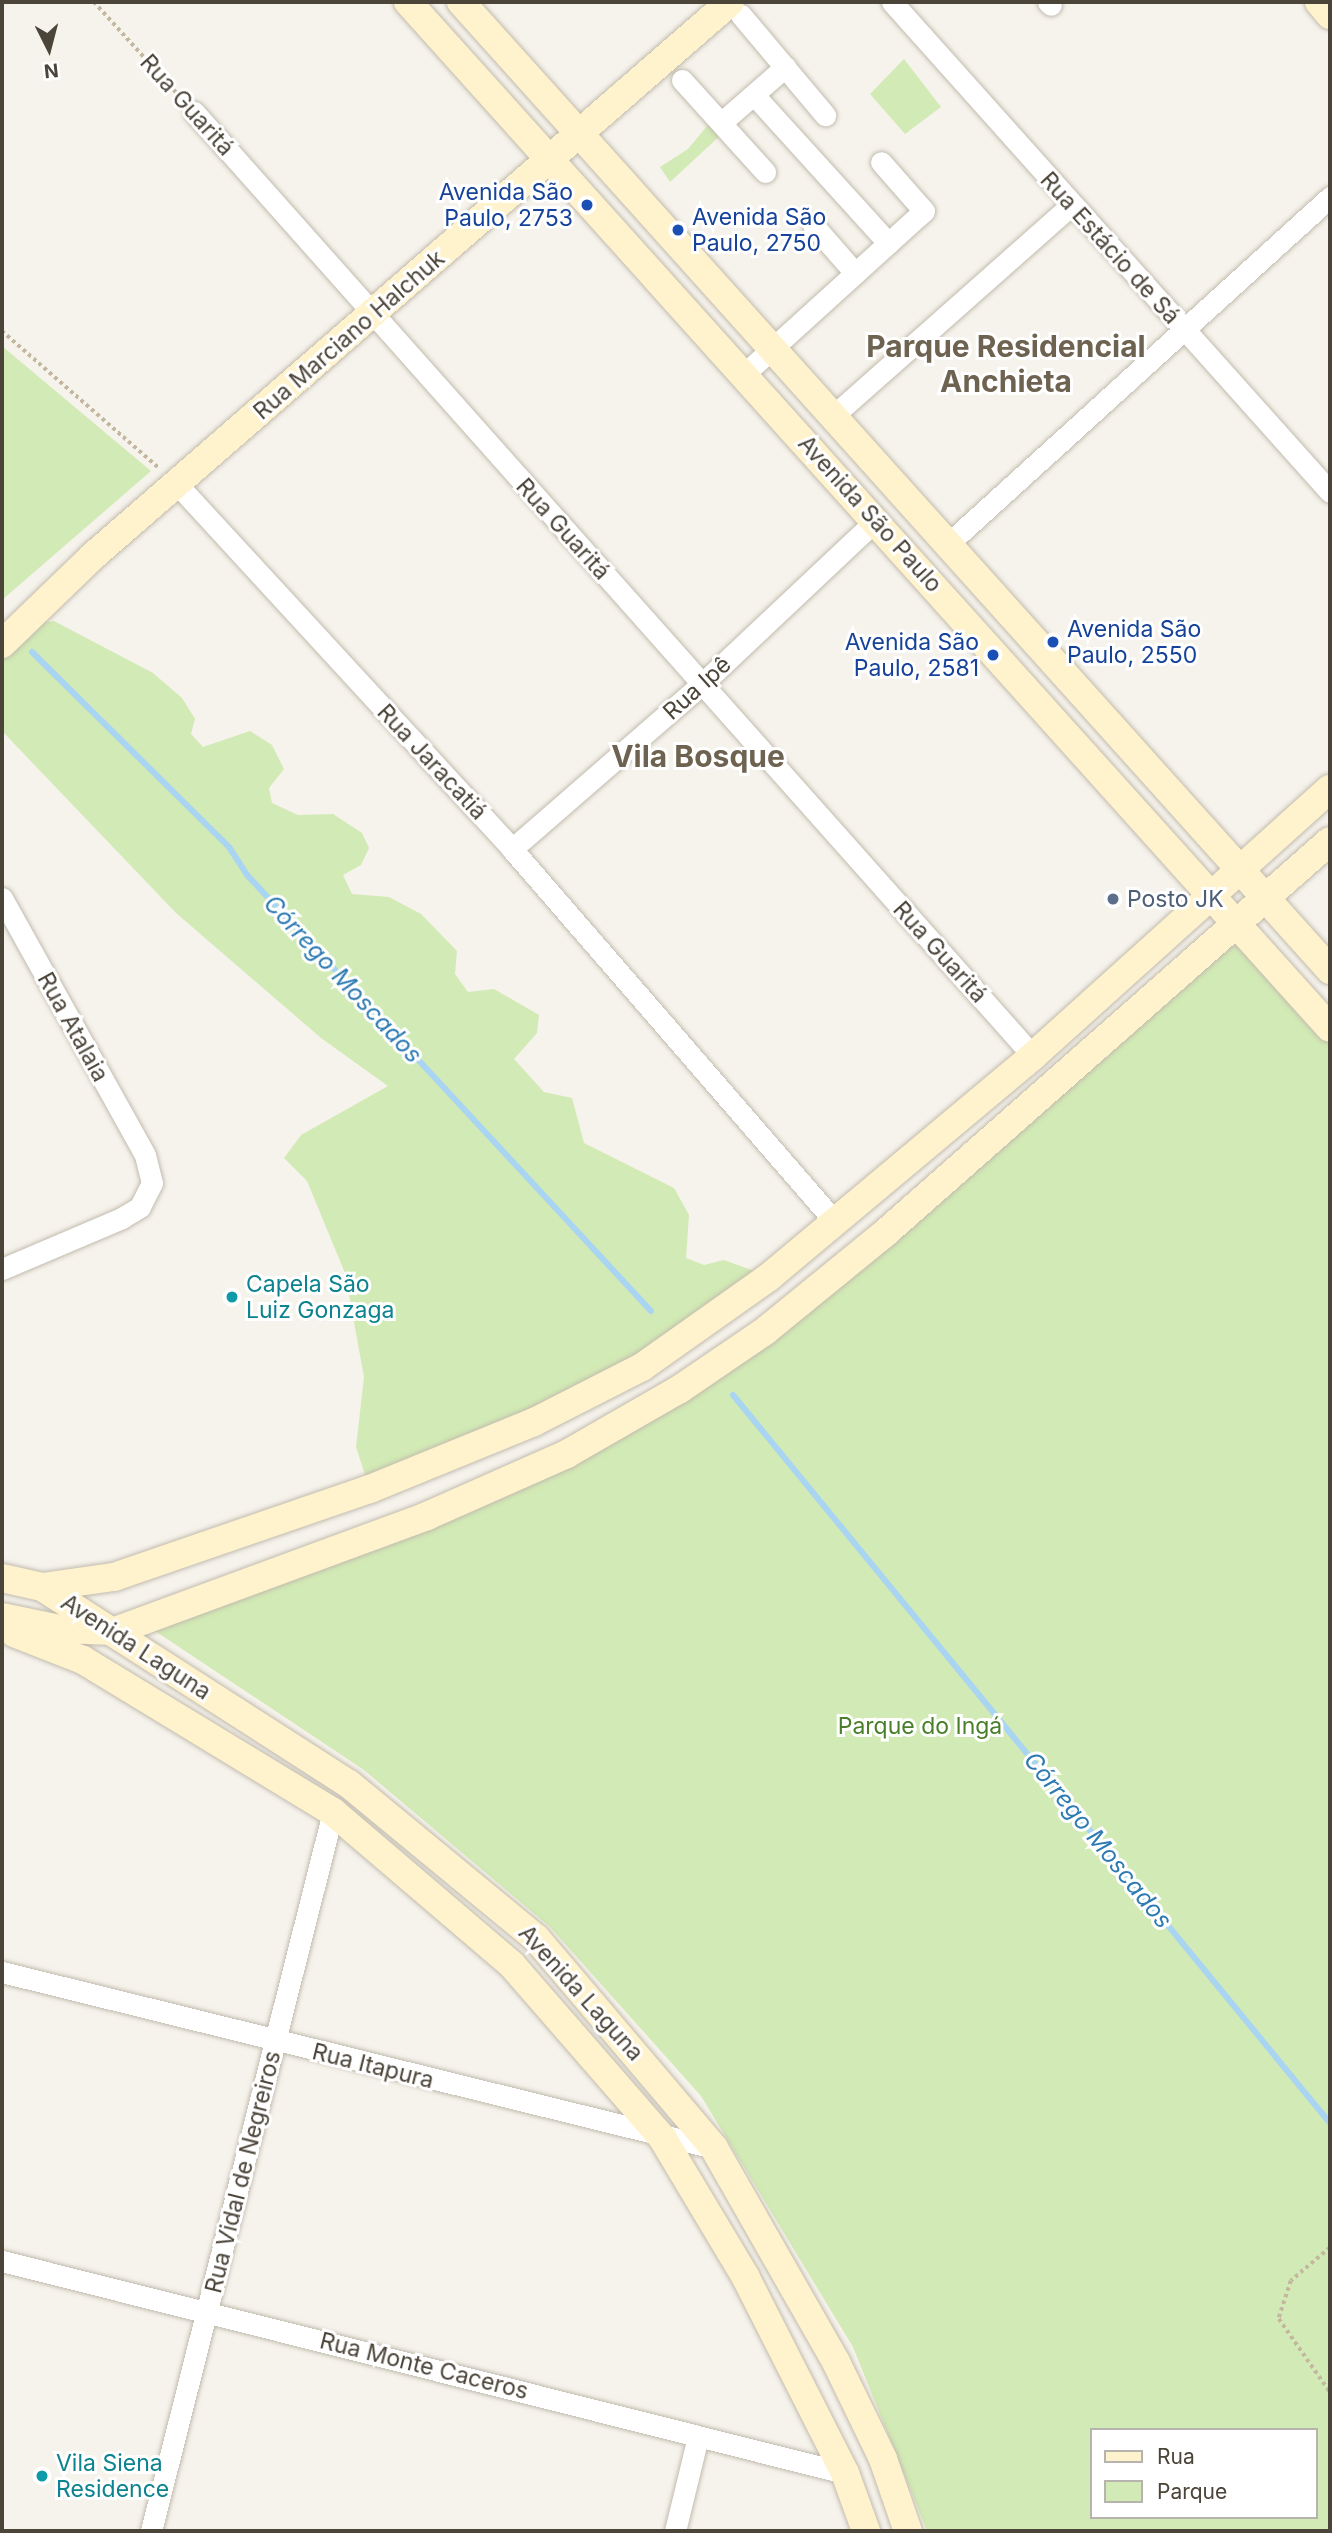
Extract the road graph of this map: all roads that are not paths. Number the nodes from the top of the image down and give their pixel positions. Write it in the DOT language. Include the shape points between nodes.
graph roads {
  1 [pos="408,2"];
  2 [pos="461,2"];
  3 [pos="892,2"];
  4 [pos="1319,2"];
  5 [pos="735,8"];
  6 [pos="1330,15"];
  7 [pos="785,68"];
  8 [pos="682,80"];
  9 [pos="754,94"];
  10 [pos="194,112"];
  11 [pos="825,115"];
  12 [pos="722,122"];
  13 [pos="580,133"];
  14 [pos="550,159"];
  15 [pos="881,162"];
  16 [pos="765,172"];
  17 [pos="1330,197"];
  18 [pos="1071,205"];
  19 [pos="813,225"];
  20 [pos="888,243"];
  21 [pos="855,273"];
  22 [pos="372,316"];
  23 [pos="1185,331"];
  24 [pos="772,349"];
  25 [pos="743,375"];
  26 [pos="834,415"];
  27 [pos="176,483"];
  28 [pos="1330,492"];
  29 [pos="876,520"];
  30 [pos="949,543"];
  31 [pos="2,644"];
  32 [pos="702,684"];
  33 [pos="1330,789"];
  34 [pos="1330,841"];
  35 [pos="512,849"];
  36 [pos="1241,864"];
  37 [pos="1210,891"];
  38 [pos="1268,897"];
  39 [pos="2,898"];
  40 [pos="1237,923"];
  41 [pos="1330,970"];
  42 [pos="1330,1027"];
  43 [pos="1032,1056"];
  44 [pos="834,1221"];
  45 [pos="2,1269"];
  46 [pos="2,1578"];
  47 [pos="42,1587"];
  48 [pos="2,1617"];
  49 [pos="2,1629"];
  50 [pos="115,1631"];
  51 [pos="333,1812"];
  52 [pos="2,1972"];
  53 [pos="276,2042"];
  54 [pos="663,2139"];
  55 [pos="714,2148"];
  56 [pos="2,2261"];
  57 [pos="207,2311"];
  58 [pos="698,2437"];
  59 [pos="845,2473"];
  60 [pos="865,2530"];
  61 [pos="151,2531"];
  62 [pos="675,2531"];
  63 [pos="908,2531"];
  1 -- 14 [label="main road, Avenida São Paulo"];
  2 -- 13 [label="main road, Avenida São Paulo"];
  3 -- 18 [label="street, Rua Estácio de Sá"];
  4 -- 6 [label="main road"];
  5 -- 7 [label="street"];
  5 -- 13 [label="main road, Rua Marciano Halchuk"];
  7 -- 9 [label="street"];
  7 -- 11 [label="street"];
  8 -- 12 [label="street"];
  9 -- 12 [label="street"];
  9 -- 20 [label="street"];
  10 -- 22 [label="street, Rua Guaritá"];
  12 -- 16 [label="street"];
  13 -- 14 [label="main road, Rua Marciano Halchuk"];
  13 -- 24 [label="main road, Avenida São Paulo"];
  14 -- 22 [label="main road, Rua Marciano Halchuk"];
  14 -- 25 [label="main road, Avenida São Paulo"];
  15 -- 20 [label="street" via="925,211"];
  17 -- 23 [label="street"];
  18 -- 23 [label="street, Rua Estácio de Sá"];
  18 -- 26 [label="street"];
  19 -- 21 [label="street"];
  20 -- 21 [label="street"];
  21 -- 24 [label="street"];
  22 -- 27 [label="main road, Rua Marciano Halchuk"];
  22 -- 32 [label="street, Rua Guaritá"];
  23 -- 28 [label="street, Rua Estácio de Sá"];
  23 -- 30 [label="street"];
  24 -- 25 [label="street"];
  24 -- 26 [label="main road, Avenida São Paulo"];
  25 -- 29 [label="main road, Avenida São Paulo"];
  26 -- 30 [label="main road, Avenida São Paulo"];
  27 -- 31 [label="main road, Rua Marciano Halchuk"];
  27 -- 35 [label="street, Rua Jaracatiá"];
  29 -- 32 [label="street, Rua Ipê"];
  29 -- 37 [label="main road, Avenida São Paulo"];
  30 -- 36 [label="main road, Avenida São Paulo"];
  32 -- 35 [label="street, Rua Ipê"];
  32 -- 43 [label="street, Rua Guaritá"];
  33 -- 36 [label="main road"];
  34 -- 38 [label="main road"];
  35 -- 44 [label="street, Rua Jaracatiá"];
  36 -- 37 [label="main road"];
  36 -- 38 [label="main road, Avenida São Paulo"];
  37 -- 40 [label="main road, Avenida São Paulo"];
  37 -- 43 [label="main road"];
  38 -- 40 [label="main road"];
  38 -- 41 [label="main road, Avenida São Paulo"];
  39 -- 45 [label="street, Rua Atalaia" via="145,1155 152,1183 140,1207"];
  40 -- 42 [label="main road, Avenida São Paulo"];
  40 -- 50 [label="main road" via="884,1234 765,1331 680,1389 567,1454 427,1516"];
  43 -- 44 [label="main road"];
  44 -- 47 [label="main road" via="727,1310 642,1367 534,1422 370,1489 138,1569"];
  46 -- 47 [label="main road, Avenida Laguna"];
  47 -- 50 [label="main road, Avenida Laguna"];
  48 -- 50 [label="main road" via="60,1629"];
  49 -- 51 [label="main road, Avenida Laguna" via="83,1660"];
  50 -- 55 [label="main road, Avenida Laguna" via="349,1784 536,1938"];
  51 -- 53 [label="street, Rua Vidal de Negreiros"];
  51 -- 54 [label="main road, Avenida Laguna" via="512,1965"];
  52 -- 53 [label="street, Rua Itapura"];
  53 -- 54 [label="street, Rua Itapura"];
  53 -- 57 [label="street, Rua Vidal de Negreiros"];
  54 -- 55 [label="street, Rua Itapura"];
  54 -- 59 [label="main road, Avenida Laguna" via="745,2276"];
  55 -- 63 [label="main road, Avenida Laguna" via="836,2362 883,2459"];
  56 -- 57 [label="street, Rua Monte Caceros"];
  57 -- 58 [label="street, Rua Monte Caceros"];
  57 -- 61 [label="street, Rua Vidal de Negreiros"];
  58 -- 59 [label="street, Rua Monte Caceros"];
  58 -- 62 [label="street"];
  59 -- 60 [label="main road, Avenida Laguna"];
}
